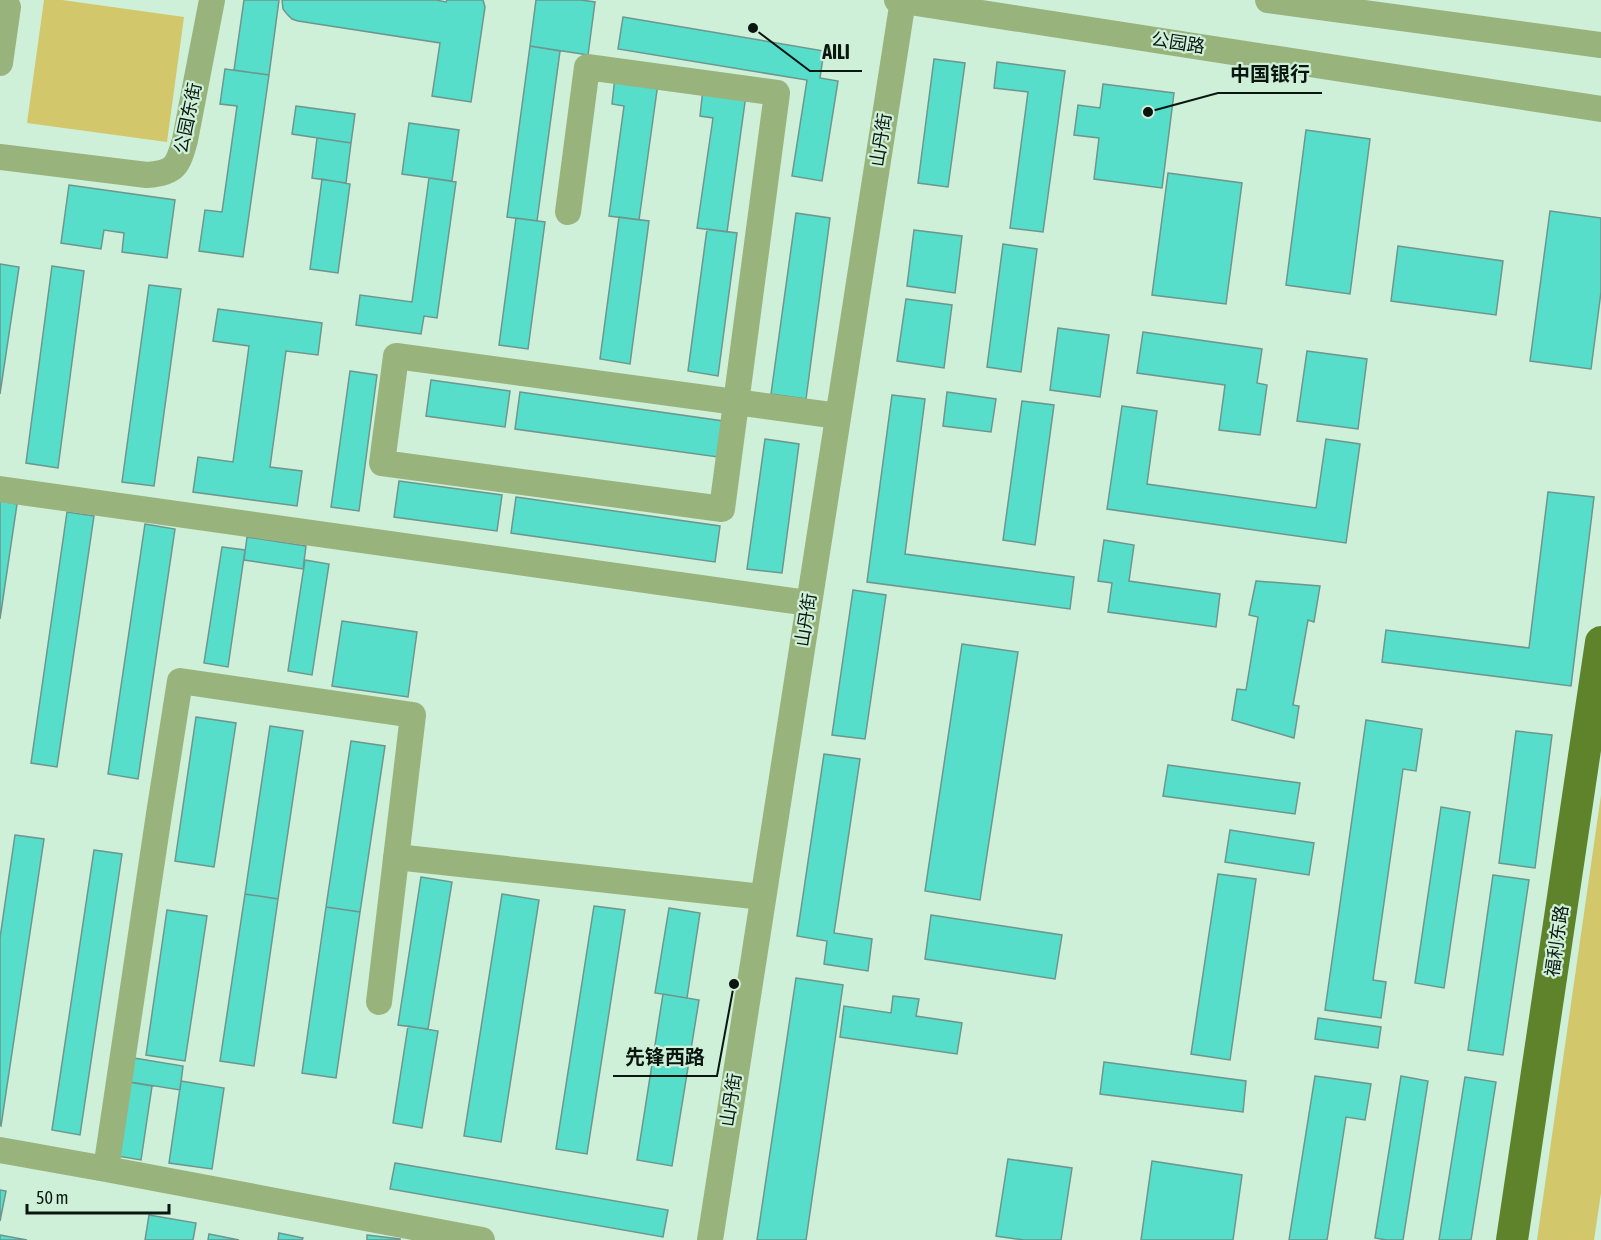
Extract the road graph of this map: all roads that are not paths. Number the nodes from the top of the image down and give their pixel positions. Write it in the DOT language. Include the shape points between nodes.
graph roads {
  1 [pos="212,0"];
  2 [pos="897,0"];
  3 [pos="903,0"];
  4 [pos="1268,0"];
  5 [pos="8,7"];
  6 [pos="1601,45"];
  7 [pos="0,63"];
  8 [pos="1601,109"];
  9 [pos="0,157"];
  10 [pos="568,212"];
  11 [pos="737,402"];
  12 [pos="838,416"];
  13 [pos="0,489"];
  14 [pos="808,603"];
  15 [pos="1601,642"];
  16 [pos="396,857"];
  17 [pos="763,897"];
  18 [pos="379,1002"];
  19 [pos="0,1150"];
  20 [pos="106,1169"];
  21 [pos="482,1240"];
  22 [pos="710,1240"];
  23 [pos="1512,1240"];
  1 -- 9 [label="street, 公园东街" via="185,140 179,161 172,168 161,174 147,174"];
  2 -- 3 [label="street, 公园路"];
  3 -- 8 [label="street, 公园路"];
  3 -- 12 [label="street, 山丹街"];
  4 -- 6 [label="street"];
  5 -- 7 [label="street"];
  10 -- 11 [label="street" via="587,68 777,93"];
  11 -- 11 [label="street" via="396,356 382,463 722,509"];
  11 -- 12 [label="street"];
  12 -- 14 [label="street, 山丹街"];
  13 -- 14 [label="street"];
  14 -- 17 [label="street, 山丹街"];
  15 -- 23 [label="main road, 福利东路"];
  16 -- 17 [label="street"];
  16 -- 18 [label="street"];
  16 -- 20 [label="street" via="413,715 180,681"];
  17 -- 22 [label="street, 山丹街"];
  19 -- 20 [label="street"];
  20 -- 21 [label="street"];
}
